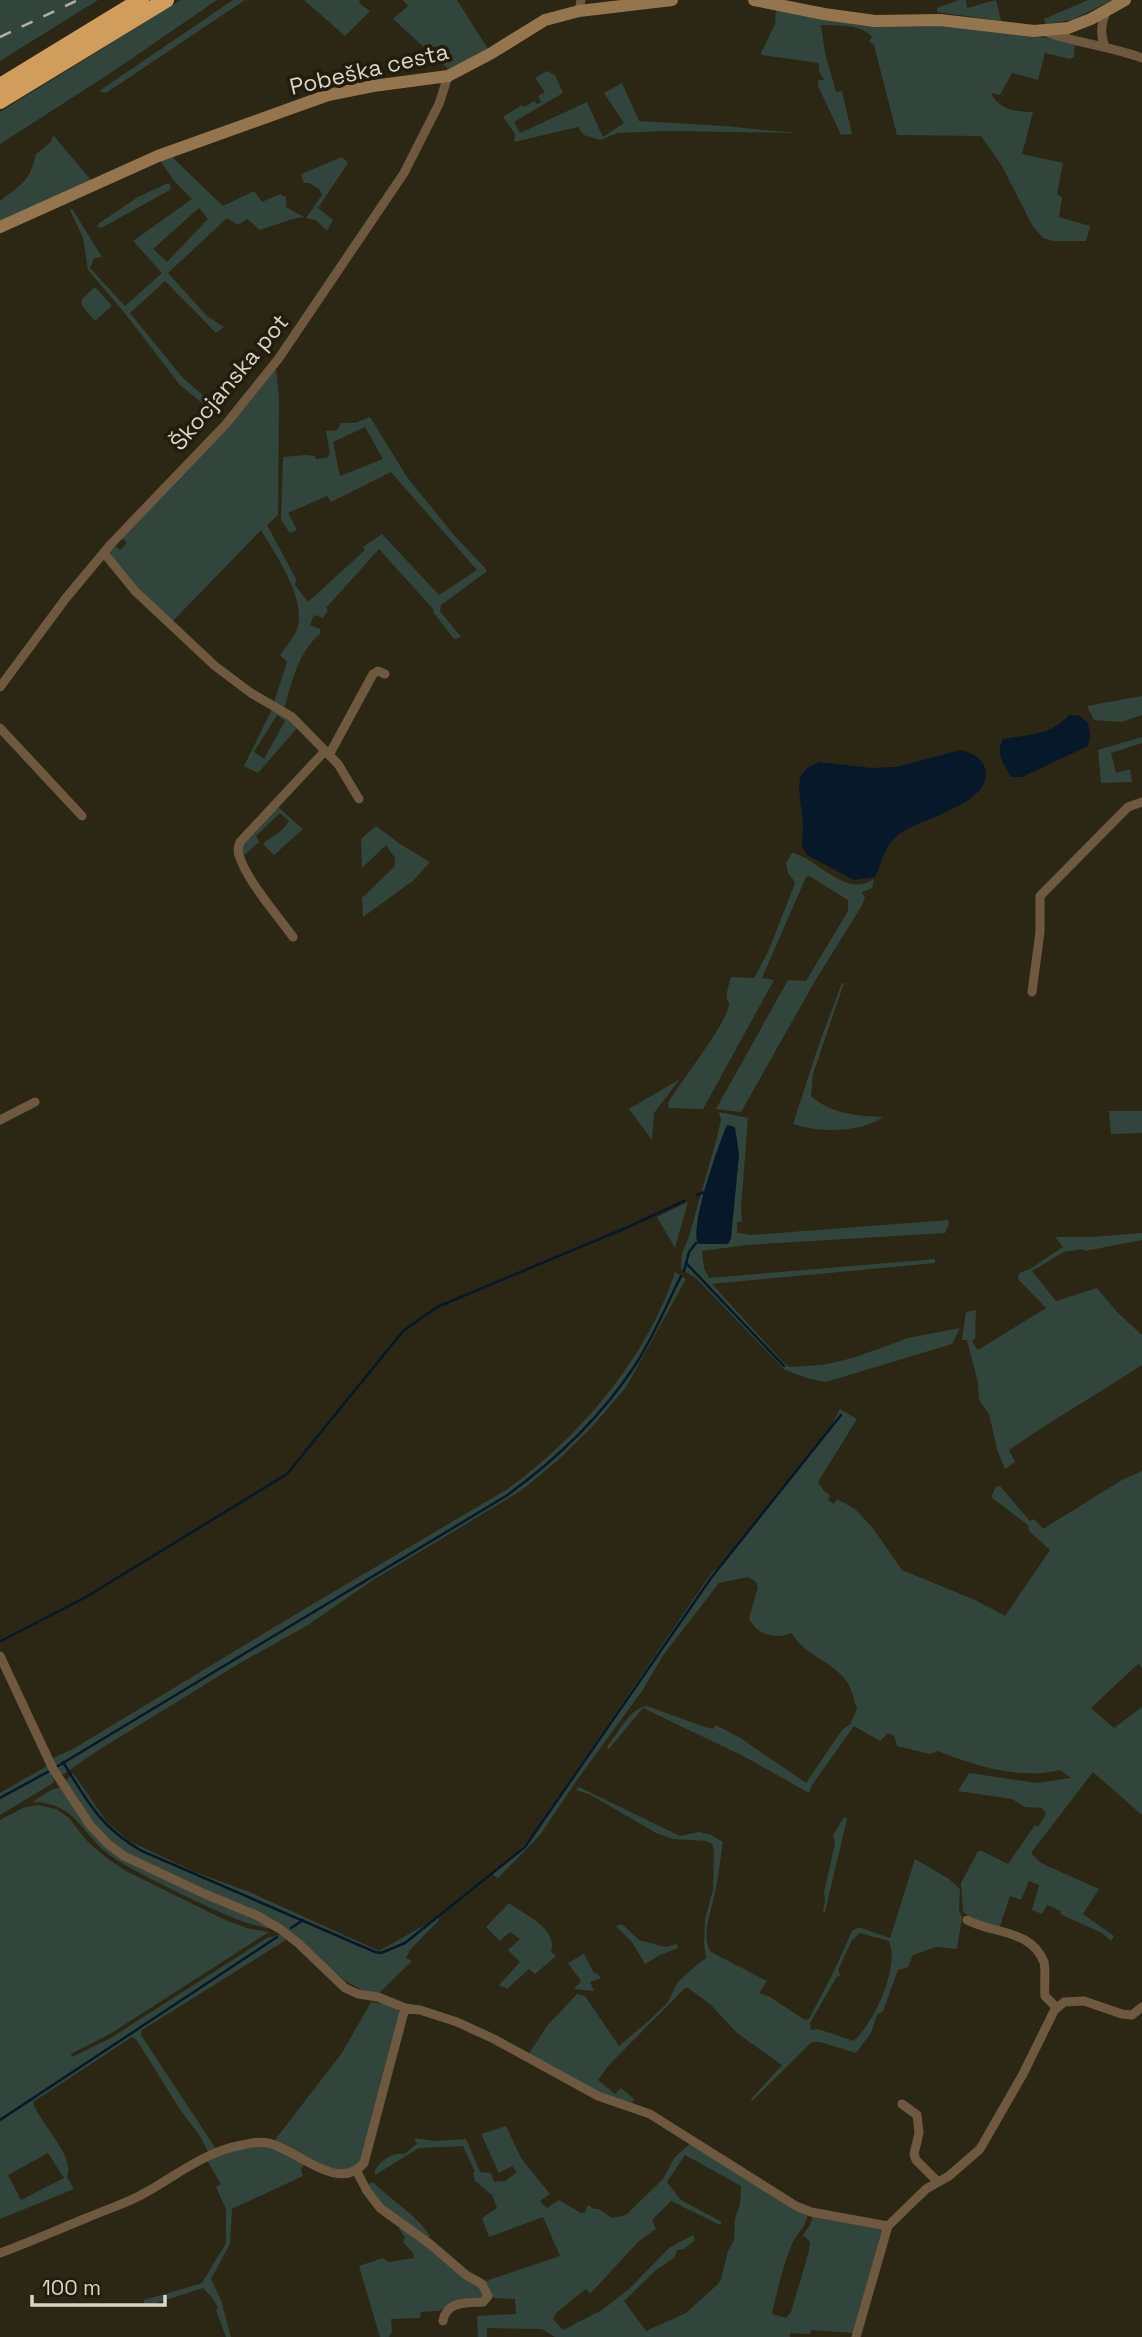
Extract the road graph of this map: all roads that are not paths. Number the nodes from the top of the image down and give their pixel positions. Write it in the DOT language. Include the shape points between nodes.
graph roads {
  1 [pos="141,0"];
  2 [pos="166,0"];
  3 [pos="672,0"];
  4 [pos="754,0"];
  5 [pos="1125,0"];
  6 [pos="580,5"];
  7 [pos="1107,9"];
  8 [pos="1043,32"];
  9 [pos="1105,47"];
  10 [pos="1142,58"];
  11 [pos="448,76"];
  12 [pos="0,86"];
  13 [pos="0,101"];
  14 [pos="0,227"];
  15 [pos="104,553"];
  16 [pos="386,674"];
  17 [pos="0,687"];
  18 [pos="0,727"];
  19 [pos="327,753"];
  20 [pos="359,799"];
  21 [pos="1142,802"];
  22 [pos="82,816"];
  23 [pos="293,937"];
  24 [pos="1032,992"];
  25 [pos="36,1102"];
  26 [pos="0,1120"];
  27 [pos="0,1656"];
  28 [pos="967,1920"];
  29 [pos="1142,2007"];
  30 [pos="405,2008"];
  31 [pos="1058,2008"];
  32 [pos="902,2104"];
  33 [pos="357,2172"];
  34 [pos="938,2182"];
  35 [pos="888,2225"];
  36 [pos="0,2253"];
  37 [pos="443,2321"];
  38 [pos="856,2337"];
  1 -- 12 [label="highway"];
  2 -- 13 [label="highway"];
  3 -- 6 [label="street, Pobeška cesta"];
  4 -- 8 [label="street" via="875,21 940,20"];
  5 -- 7 [label="street"];
  6 -- 11 [label="street, Pobeška cesta"];
  7 -- 8 [label="street" via="1068,28"];
  7 -- 9 [label="street" via="1101,22"];
  8 -- 9 [label="street"];
  9 -- 10 [label="street"];
  11 -- 14 [label="street, Pobeška cesta" via="328,95 158,156"];
  11 -- 15 [label="street, Škocjanska pot" via="404,173 286,348 226,424"];
  15 -- 17 [label="street, Škocjanska pot"];
  15 -- 19 [label="street" via="135,592 215,666 292,718"];
  16 -- 19 [label="street" via="373,674"];
  18 -- 22 [label="street"];
  19 -- 20 [label="street"];
  19 -- 23 [label="street" via="240,842 238,850 252,880"];
  21 -- 24 [label="street" via="1128,807 1040,896"];
  25 -- 26 [label="street"];
  27 -- 30 [label="street" via="52,1769 108,1844 124,1856 280,1929 345,1989"];
  28 -- 31 [label="street" via="1025,1938 1045,1963 1045,1996"];
  29 -- 31 [label="street" via="1132,2015 1083,2001 1064,2002"];
  30 -- 33 [label="street" via="364,2163"];
  30 -- 35 [label="street" via="457,2022 598,2096 650,2114 796,2206"];
  31 -- 34 [label="street" via="980,2149"];
  32 -- 34 [label="street" via="917,2115 916,2160"];
  33 -- 36 [label="street" via="331,2172 271,2143 239,2145 201,2158 121,2205"];
  33 -- 37 [label="street" via="380,2208 482,2284 488,2296 483,2302 450,2306"];
  34 -- 35 [label="street"];
  35 -- 38 [label="street"];
}
